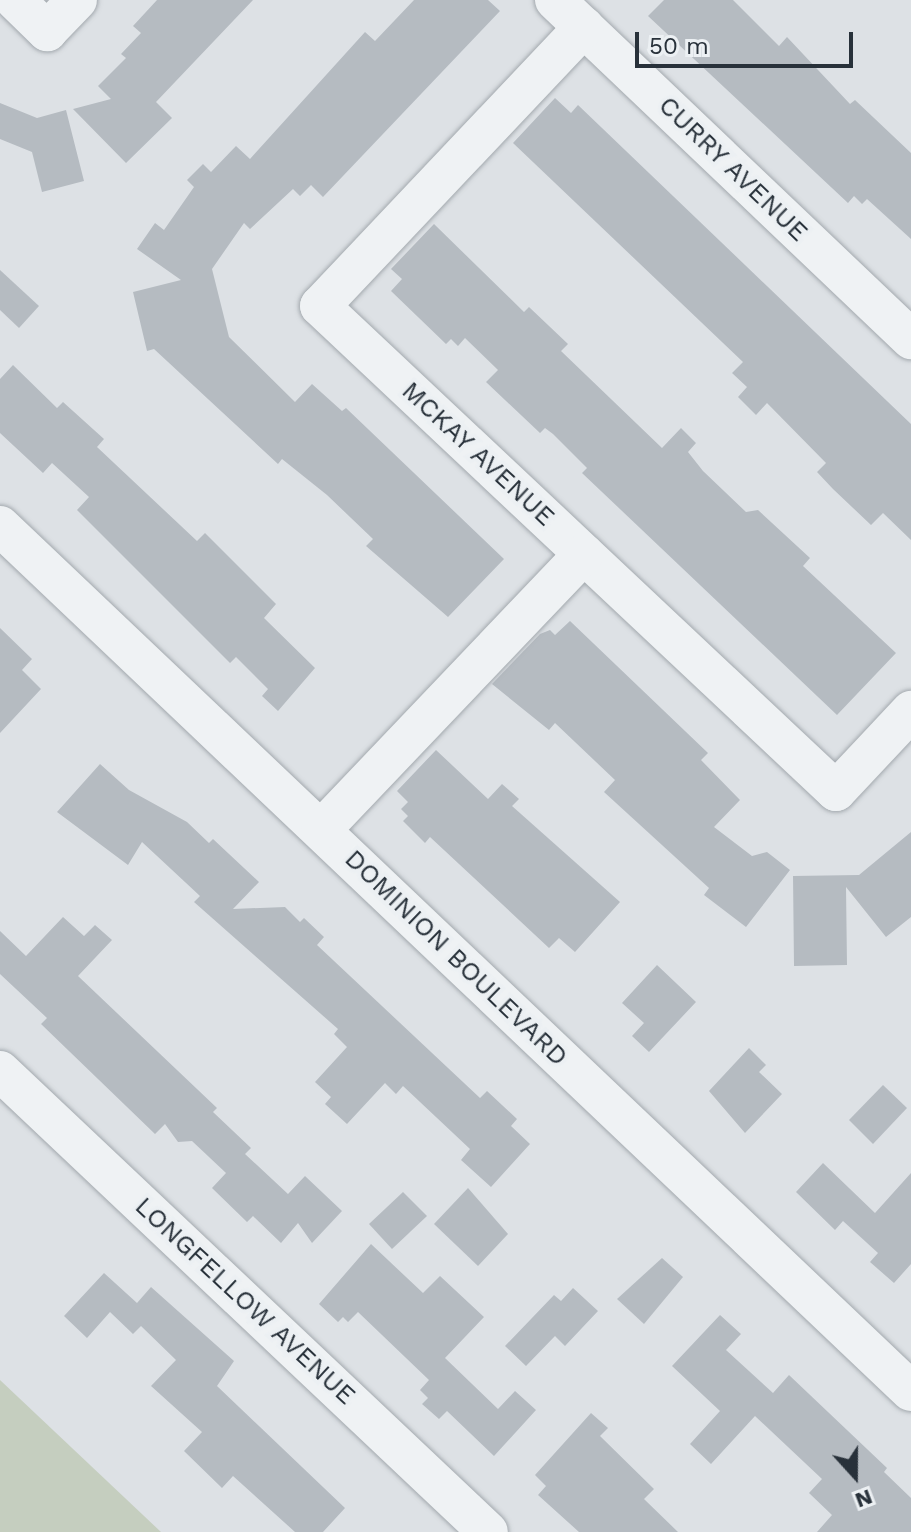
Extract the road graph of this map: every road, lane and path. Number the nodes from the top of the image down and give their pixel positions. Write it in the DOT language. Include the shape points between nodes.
graph roads {
  1 [pos="15,0"];
  2 [pos="77,0"];
  3 [pos="555,0"];
  4 [pos="584,27"];
  5 [pos="911,339"];
  6 [pos="0,526"];
  7 [pos="584,554"];
  8 [pos="911,711"];
  9 [pos="321,830"];
  10 [pos="0,1071"];
  11 [pos="911,1391"];
  12 [pos="488,1532"];
  1 -- 2 [label="street" via="47,31"];
  3 -- 4 [label="street, CURRY AVENUE"];
  4 -- 5 [label="street, CURRY AVENUE"];
  4 -- 7 [label="street, MCKAY AVENUE" via="320,306"];
  6 -- 9 [label="street, DOMINION BOULEVARD"];
  7 -- 8 [label="street, MCKAY AVENUE" via="836,791"];
  7 -- 9 [label="street"];
  9 -- 11 [label="street, DOMINION BOULEVARD"];
  10 -- 12 [label="street, LONGFELLOW AVENUE"];
}
